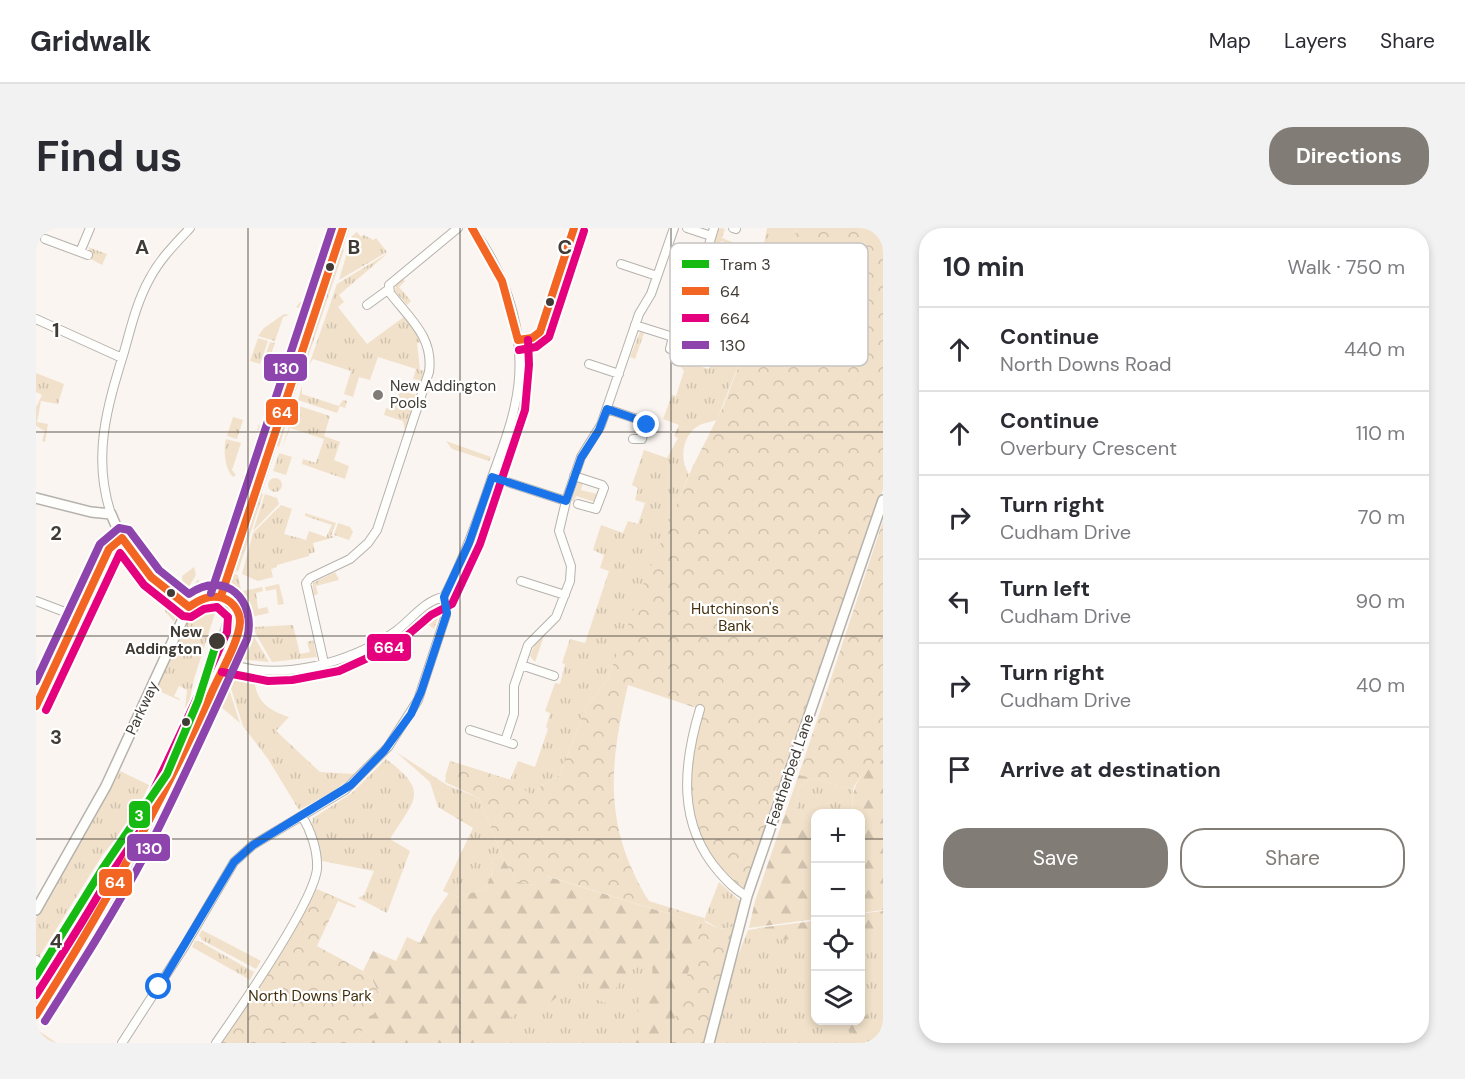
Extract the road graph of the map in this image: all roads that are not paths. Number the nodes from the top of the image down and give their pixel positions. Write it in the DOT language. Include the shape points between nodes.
graph roads {
  1 [pos="90,228"];
  2 [pos="190,228"];
  3 [pos="343,228"];
  4 [pos="458,228"];
  5 [pos="472,228"];
  6 [pos="574,228"];
  7 [pos="674,228"];
  8 [pos="687,228"];
  9 [pos="712,232"];
  10 [pos="45,239"];
  11 [pos="621,264"];
  12 [pos="657,276"];
  13 [pos="389,289"];
  14 [pos="367,305"];
  15 [pos="36,319"];
  16 [pos="635,325"];
  17 [pos="670,336"];
  18 [pos="518,340"];
  19 [pos="122,358"];
  20 [pos="590,364"];
  21 [pos="619,374"];
  22 [pos="607,409"];
  23 [pos="633,439"];
  24 [pos="574,476"];
  25 [pos="492,477"];
  26 [pos="36,498"];
  27 [pos="883,500"];
  28 [pos="566,501"];
  29 [pos="578,504"];
  30 [pos="111,513"];
  31 [pos="122,538"];
  32 [pos="520,581"];
  33 [pos="565,595"];
  34 [pos="221,596"];
  35 [pos="444,597"];
  36 [pos="36,601"];
  37 [pos="189,607"];
  38 [pos="78,617"];
  39 [pos="225,662"];
  40 [pos="324,663"];
  41 [pos="521,665"];
  42 [pos="554,676"];
  43 [pos="37,702"];
  44 [pos="700,709"];
  45 [pos="470,730"];
  46 [pos="384,751"];
  47 [pos="391,758"];
  48 [pos="302,816"];
  49 [pos="747,896"];
  50 [pos="36,910"];
  51 [pos="36,960"];
  52 [pos="61,975"];
  53 [pos="36,1015"];
  54 [pos="122,1043"];
  55 [pos="216,1043"];
  56 [pos="709,1043"];
  1 -- 10 [label="street" via="84,253"];
  2 -- 19 [label="street" via="151,276"];
  3 -- 34 [label="street"];
  4 -- 13 [label="street" via="392,280"];
  5 -- 18 [label="street" via="503,281"];
  6 -- 18 [label="street" via="538,335"];
  7 -- 12 [label="street"];
  8 -- 9 [label="street"];
  11 -- 12 [label="street"];
  12 -- 16 [label="street"];
  13 -- 14 [label="street"];
  13 -- 40 [label="street" via="424,336 430,356 429,372 377,530 350,559 306,583"];
  15 -- 19 [label="street"];
  16 -- 17 [label="street"];
  16 -- 21 [label="street"];
  18 -- 25 [label="street" via="515,404"];
  19 -- 30 [label="street" via="102,438 102,480"];
  20 -- 21 [label="street"];
  21 -- 22 [label="street"];
  22 -- 23 [label="street" via="646,422 642,439"];
  22 -- 24 [label="street"];
  24 -- 28 [label="street"];
  24 -- 29 [label="street" via="604,488 596,509"];
  25 -- 28 [label="street"];
  25 -- 35 [label="street" via="469,543"];
  26 -- 30 [label="street"];
  27 -- 49 [label="street, Featherbed Lane"];
  28 -- 33 [label="street" via="559,531 571,569"];
  30 -- 31 [label="street"];
  31 -- 37 [label="street" via="154,580"];
  31 -- 38 [label="street" via="109,549"];
  32 -- 33 [label="street"];
  33 -- 41 [label="street" via="555,619 530,641"];
  34 -- 37 [label="street" via="205,597"];
  34 -- 39 [label="street" via="236,610 240,623"];
  35 -- 40 [label="street" via="431,601 381,640"];
  35 -- 46 [label="street" via="447,613 418,700"];
  36 -- 38 [label="street"];
  37 -- 50 [label="street, Parkway" via="106,787"];
  38 -- 43 [label="street"];
  39 -- 40 [label="street" via="273,670"];
  39 -- 52 [label="street" via="148,826"];
  41 -- 42 [label="street"];
  41 -- 45 [label="street" via="514,688 509,742"];
  44 -- 49 [label="street" via="686,765 685,790 691,819 715,866"];
  46 -- 47 [label="street"];
  46 -- 48 [label="street" via="351,785"];
  48 -- 54 [label="street" via="253,845 231,866"];
  48 -- 55 [label="street" via="316,854 313,885"];
  49 -- 56 [label="street, Featherbed Lane"];
  51 -- 52 [label="street"];
  52 -- 53 [label="street"];
}
